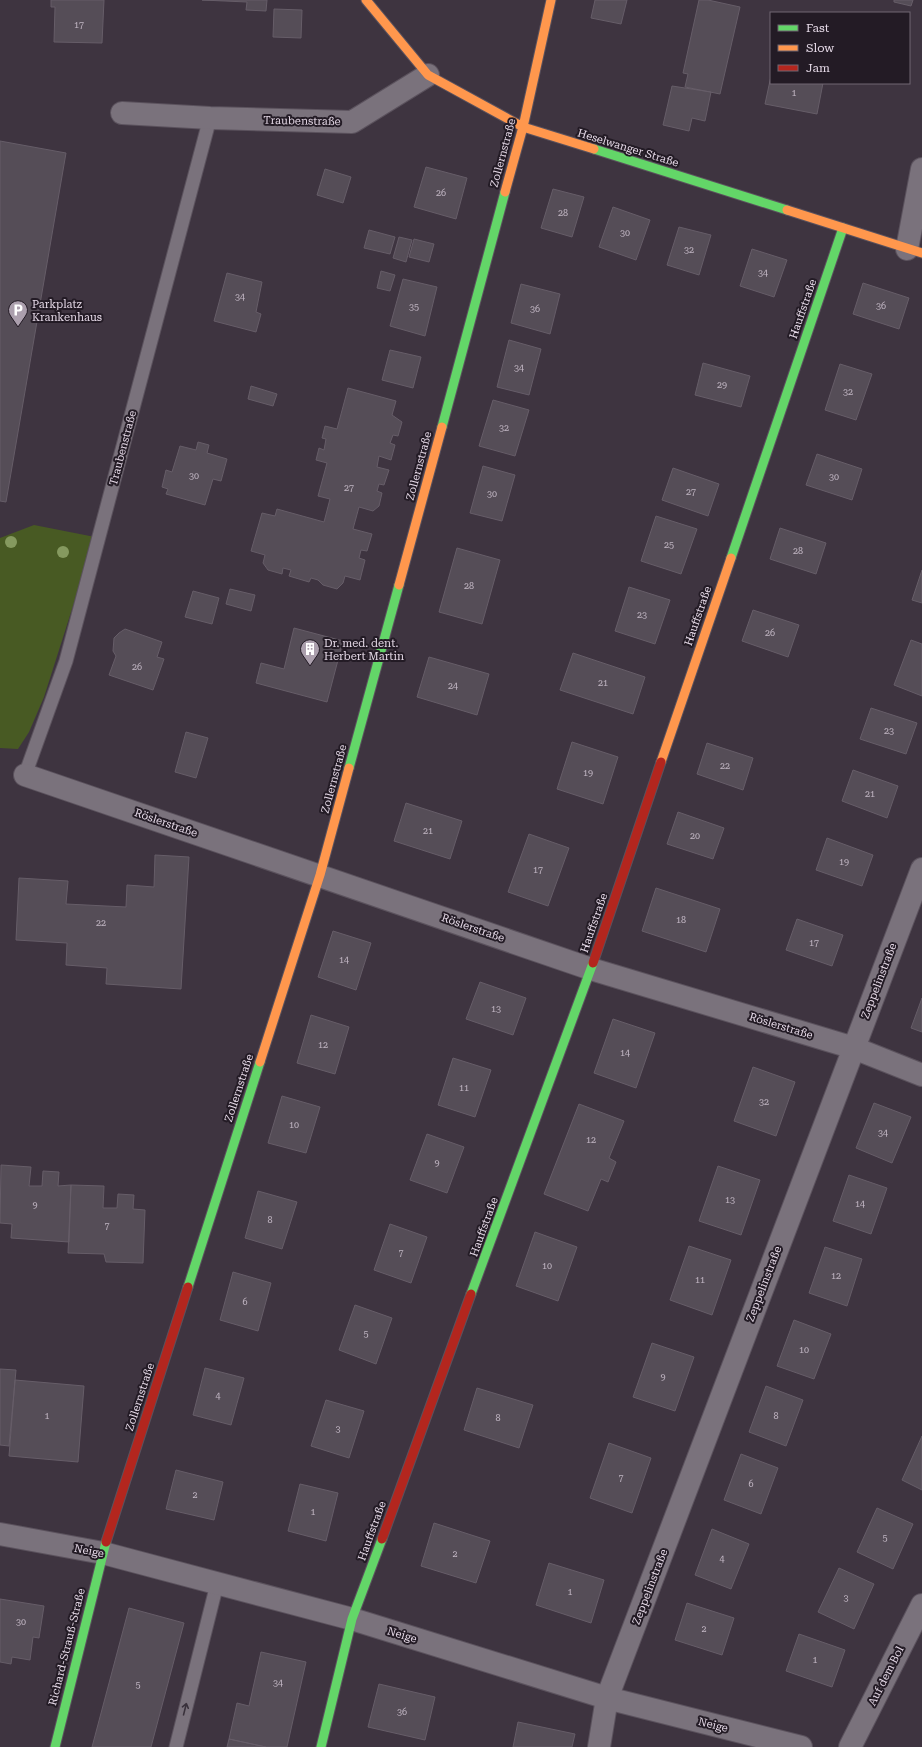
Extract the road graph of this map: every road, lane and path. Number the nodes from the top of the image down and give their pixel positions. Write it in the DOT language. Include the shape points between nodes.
graph roads {
  1 [pos="366,0"];
  2 [pos="551,0"];
  3 [pos="428,74"];
  4 [pos="122,113"];
  5 [pos="210,118"];
  6 [pos="523,127"];
  7 [pos="922,169"];
  8 [pos="843,228"];
  9 [pos="915,251"];
  10 [pos="25,775"];
  11 [pos="922,869"];
  12 [pos="320,875"];
  13 [pos="591,969"];
  14 [pos="854,1048"];
  15 [pos="922,1075"];
  16 [pos="0,1534"];
  17 [pos="103,1553"];
  18 [pos="217,1584"];
  19 [pos="922,1605"];
  20 [pos="352,1619"];
  21 [pos="607,1698"];
  22 [pos="55,1747"];
  23 [pos="176,1747"];
  24 [pos="321,1747"];
  25 [pos="599,1747"];
  26 [pos="801,1747"];
  27 [pos="850,1747"];
  1 -- 3 [label="street, Heselwanger Straße"];
  2 -- 6 [label="street, Zollernstraße"];
  3 -- 5 [label="street, Traubenstraße" via="352,122"];
  3 -- 6 [label="street, Heselwanger Straße"];
  4 -- 5 [label="street, Traubenstraße"];
  5 -- 10 [label="lane, Traubenstraße" via="66,661"];
  6 -- 8 [label="street, Heselwanger Straße"];
  6 -- 12 [label="street, Zollernstraße"];
  7 -- 9 [label="street"];
  8 -- 9 [label="street, Heselwanger Straße"];
  8 -- 13 [label="street, Hauffstraße"];
  10 -- 12 [label="street, Röslerstraße"];
  11 -- 14 [label="street, Zeppelinstraße"];
  12 -- 13 [label="street, Röslerstraße"];
  12 -- 17 [label="street, Zollernstraße"];
  13 -- 14 [label="street, Röslerstraße"];
  13 -- 20 [label="street, Hauffstraße"];
  14 -- 15 [label="street, Röslerstraße"];
  14 -- 21 [label="street, Zeppelinstraße"];
  16 -- 17 [label="street, Neige"];
  17 -- 18 [label="street, Neige"];
  17 -- 22 [label="street, Richard-Strauß-Straße"];
  18 -- 20 [label="street, Neige"];
  23 -- 18 [label="lane, one-way"];
  19 -- 27 [label="street, Auf dem Bol"];
  20 -- 21 [label="street, Neige"];
  20 -- 24 [label="street, Hauffstraße"];
  21 -- 25 [label="street, Zeppelinstraße"];
  21 -- 26 [label="street, Neige"];
}
